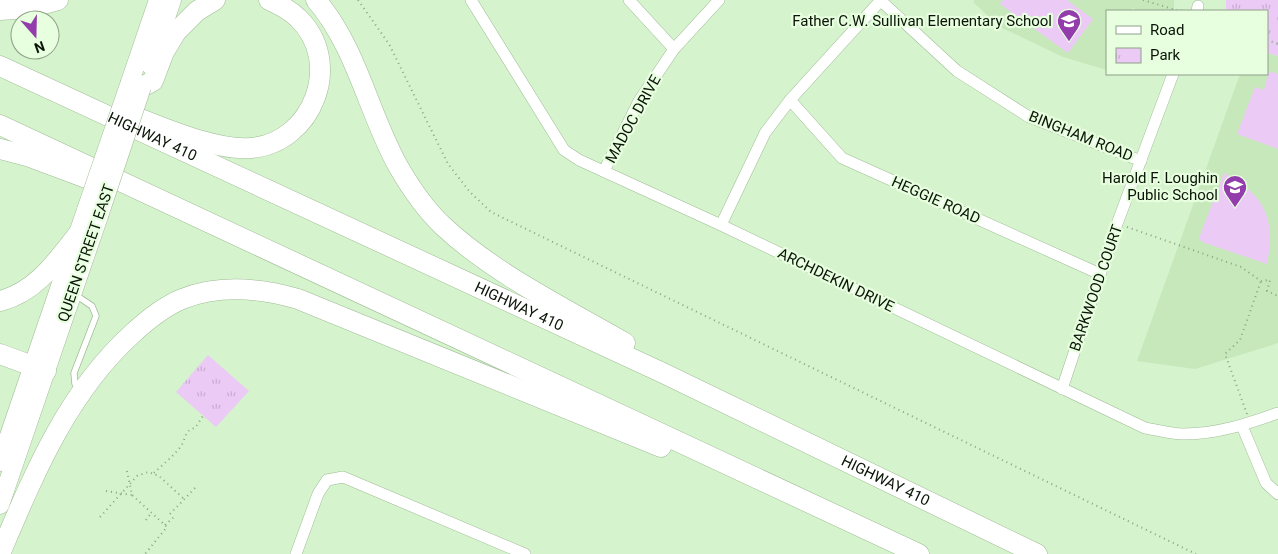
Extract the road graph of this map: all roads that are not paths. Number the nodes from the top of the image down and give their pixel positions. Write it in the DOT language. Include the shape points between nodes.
graph roads {
  1 [pos="58,0"];
  2 [pos="158,0"];
  3 [pos="172,0"];
  4 [pos="215,0"];
  5 [pos="270,0"];
  6 [pos="316,0"];
  7 [pos="472,0"];
  8 [pos="629,0"];
  9 [pos="719,0"];
  10 [pos="880,0"];
  11 [pos="0,10"];
  12 [pos="674,49"];
  13 [pos="0,66"];
  14 [pos="1173,75"];
  15 [pos="136,84"];
  16 [pos="68,98"];
  17 [pos="790,100"];
  18 [pos="0,124"];
  19 [pos="0,150"];
  20 [pos="1141,161"];
  21 [pos="604,171"];
  22 [pos="160,199"];
  23 [pos="93,213"];
  24 [pos="721,225"];
  25 [pos="79,233"];
  26 [pos="1100,274"];
  27 [pos="72,292"];
  28 [pos="0,301"];
  29 [pos="0,354"];
  30 [pos="39,369"];
  31 [pos="663,374"];
  32 [pos="1062,389"];
  33 [pos="83,390"];
  34 [pos="1278,413"];
  35 [pos="1246,424"];
  36 [pos="0,462"];
  37 [pos="763,480"];
  38 [pos="1278,494"];
  39 [pos="0,505"];
  40 [pos="0,554"];
  41 [pos="296,554"];
  42 [pos="525,554"];
  43 [pos="919,554"];
  44 [pos="1037,554"];
  1 -- 11 [label="highway" via="28,8"];
  2 -- 15 [label="main road, QUEEN STREET EAST"];
  3 -- 15 [label="main road, QUEEN STREET EAST"];
  4 -- 15 [label="highway" via="197,11 176,32 153,81"];
  5 -- 16 [label="highway" via="300,19 319,56 317,96 312,108 294,131 281,140 252,148 209,143 103,104"];
  6 -- 31 [label="highway" via="341,35 398,165 413,190 442,225 509,276 647,356"];
  7 -- 21 [label="street, ARCHDEKIN DRIVE" via="564,150"];
  8 -- 12 [label="street"];
  9 -- 12 [label="street, MADOC DRIVE"];
  10 -- 17 [label="street"];
  10 -- 20 [label="street, BINGHAM ROAD" via="957,70 1029,117"];
  12 -- 21 [label="street, MADOC DRIVE" via="639,101"];
  13 -- 16 [label="highway, HIGHWAY 410"];
  14 -- 20 [label="street, BARKWOOD COURT"];
  15 -- 23 [label="main road, QUEEN STREET EAST, bridge"];
  16 -- 31 [label="highway, HIGHWAY 410"];
  17 -- 24 [label="street" via="765,133"];
  17 -- 26 [label="street, HEGGIE ROAD" via="842,158"];
  18 -- 22 [label="highway"];
  19 -- 22 [label="highway" via="27,156 138,197"];
  20 -- 26 [label="street, BARKWOOD COURT"];
  21 -- 24 [label="street, ARCHDEKIN DRIVE"];
  22 -- 37 [label="highway"];
  23 -- 25 [label="main road, QUEEN STREET EAST"];
  23 -- 27 [label="main road, QUEEN STREET EAST"];
  24 -- 32 [label="street, ARCHDEKIN DRIVE"];
  25 -- 28 [label="highway" via="40,280 24,292"];
  25 -- 30 [label="main road, QUEEN STREET EAST"];
  26 -- 32 [label="street, BARKWOOD COURT"];
  27 -- 30 [label="main road, QUEEN STREET EAST"];
  27 -- 33 [label="lane" via="92,306 96,316 74,373 74,384"];
  29 -- 30 [label="highway"];
  30 -- 36 [label="main road, QUEEN STREET EAST"];
  30 -- 39 [label="main road, QUEEN STREET EAST"];
  31 -- 44 [label="highway, HIGHWAY 410"];
  32 -- 35 [label="street, ARCHDEKIN DRIVE" via="1145,428 1182,434 1211,432"];
  33 -- 37 [label="highway" via="127,338 165,308 182,299 214,291 265,291 332,312 741,480"];
  33 -- 40 [label="highway" via="44,453"];
  34 -- 35 [label="street, ARCHDEKIN DRIVE"];
  35 -- 38 [label="street" via="1266,483"];
  37 -- 43 [label="highway"];
  41 -- 42 [label="street" via="318,494 327,480 343,477"];
}
